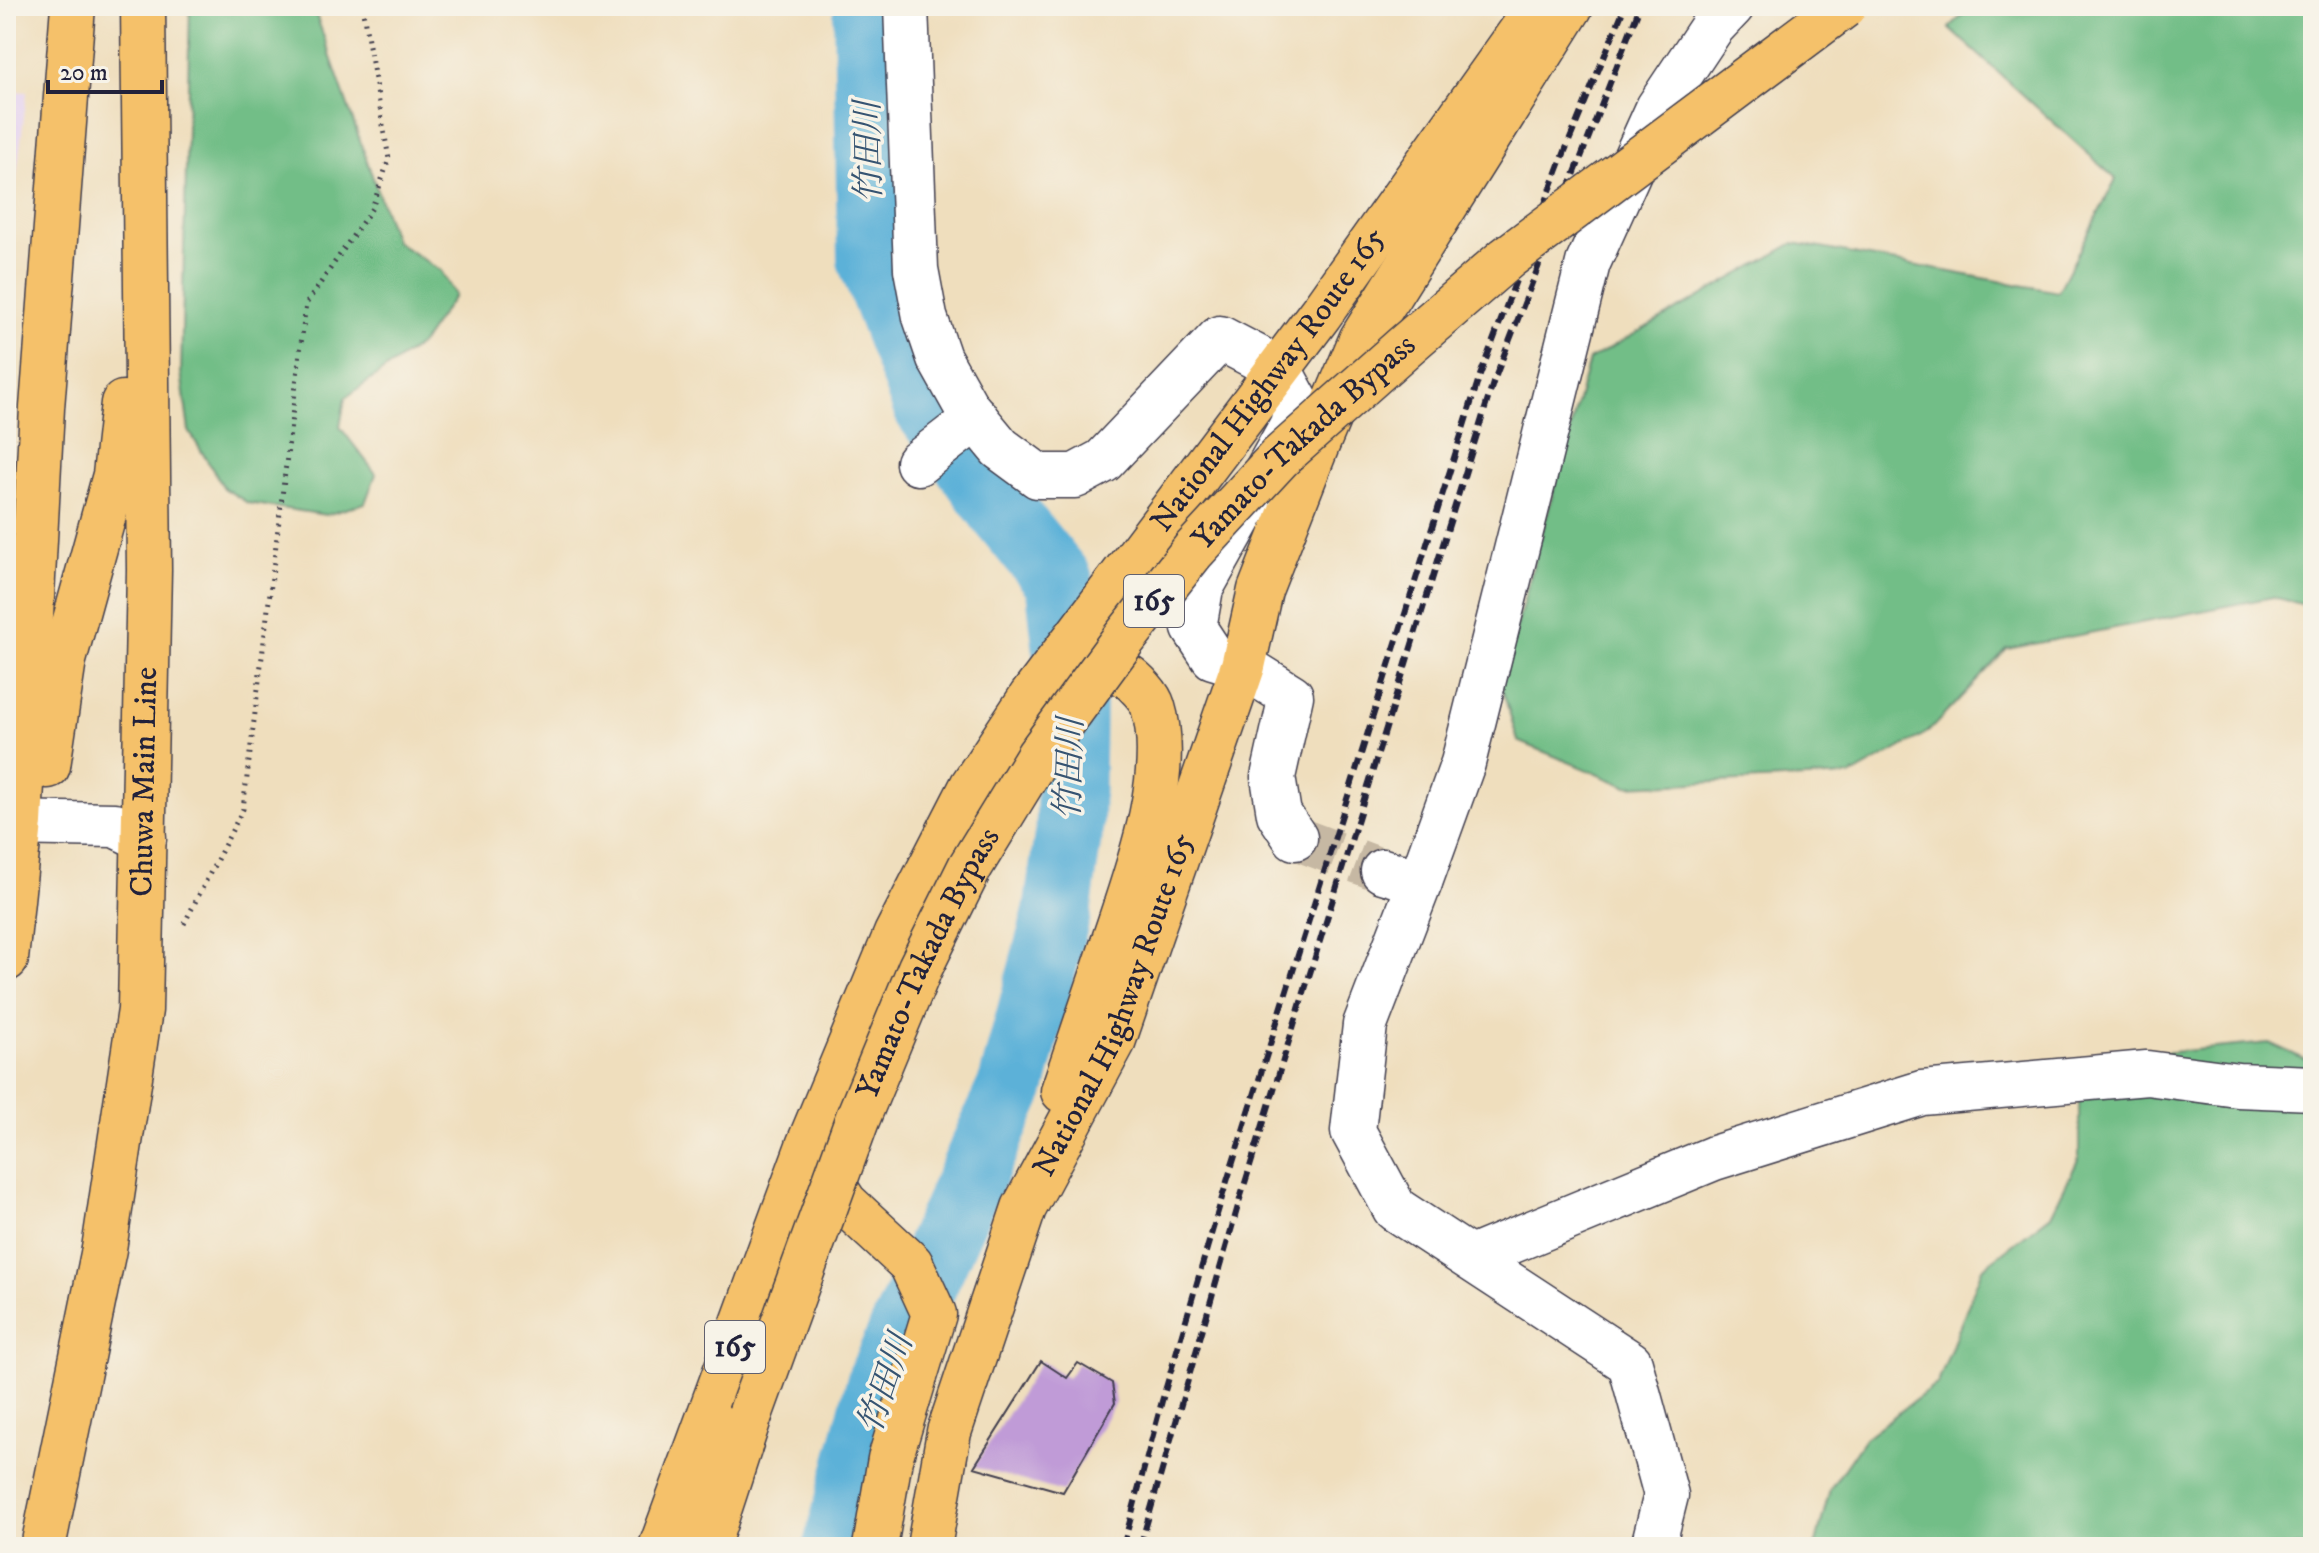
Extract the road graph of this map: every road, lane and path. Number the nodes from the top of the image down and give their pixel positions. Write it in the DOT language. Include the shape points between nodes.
graph roads {
  1 [pos="73,6"];
  2 [pos="143,6"];
  3 [pos="362,6"];
  4 [pos="906,6"];
  5 [pos="1539,6"];
  6 [pos="1571,6"];
  7 [pos="1732,6"];
  8 [pos="1844,6"];
  9 [pos="145,329"];
  10 [pos="1279,369"];
  11 [pos="976,418"];
  12 [pos="918,463"];
  13 [pos="1243,666"];
  14 [pos="1031,697"];
  15 [pos="13,822"];
  16 [pos="1295,838"];
  17 [pos="144,839"];
  18 [pos="181,930"];
  19 [pos="6,959"];
  20 [pos="2313,1088"];
  21 [pos="808,1146"];
  22 [pos="1024,1208"];
  23 [pos="1471,1258"];
  24 [pos="710,1544"];
  25 [pos="43,1547"];
  26 [pos="661,1547"];
  27 [pos="875,1547"];
  28 [pos="929,1547"];
  29 [pos="1653,1547"];
  1 -- 15 [label="main road"];
  2 -- 9 [label="main road, Chuwa Main Line"];
  3 -- 18 [label="path" via="389,159 372,208 306,304 243,809"];
  4 -- 11 [label="street" via="916,269 939,358"];
  5 -- 10 [label="main road, National Highway Route 165 / 165"];
  6 -- 13 [label="main road, National Highway Route 165 / 165" via="1361,340 1260,590"];
  7 -- 23 [label="street" via="1658,108 1588,263 1463,763 1402,876 1365,1025 1353,1131 1395,1209"];
  8 -- 24 [label="main road, Yamato-Takada Bypass / 165, bridge" via="1507,258 1404,347 1279,458 1193,551 1123,640 1031,769 970,867 920,968 857,1120 750,1415"];
  9 -- 15 [label="main road" via="125,379 115,475 64,660 43,798"];
  9 -- 17 [label="main road, Chuwa Main Line" via="149,570"];
  10 -- 11 [label="street" via="1220,338 1103,461 1075,476 1038,476 1000,448"];
  10 -- 13 [label="street" via="1297,402 1292,425 1201,588 1194,628 1213,657"];
  10 -- 14 [label="main road, National Highway Route 165 / 165"];
  11 -- 12 [label="street"];
  13 -- 16 [label="street" via="1291,696 1273,777 1279,814"];
  13 -- 22 [label="main road, National Highway Route 165 / 165" via="1113,1042"];
  14 -- 21 [label="main road, National Highway Route 165 / 165" via="972,786 896,934"];
  14 -- 22 [label="main road, 165" via="1084,663 1109,664 1130,677 1152,704 1158,740 1145,847"];
  15 -- 17 [label="street" via="115,825"];
  15 -- 19 [label="main road"];
  17 -- 25 [label="main road, Chuwa Main Line" via="140,1010 104,1249"];
  20 -- 23 [label="street" via="2147,1073 1922,1093 1714,1158"];
  21 -- 26 [label="main road, National Highway Route 165 / 165"];
  21 -- 27 [label="main road" via="845,1203 911,1264 934,1314 890,1459"];
  22 -- 28 [label="main road, National Highway Route 165 / 165" via="949,1432"];
  23 -- 29 [label="street" via="1630,1363 1666,1495"];
}
